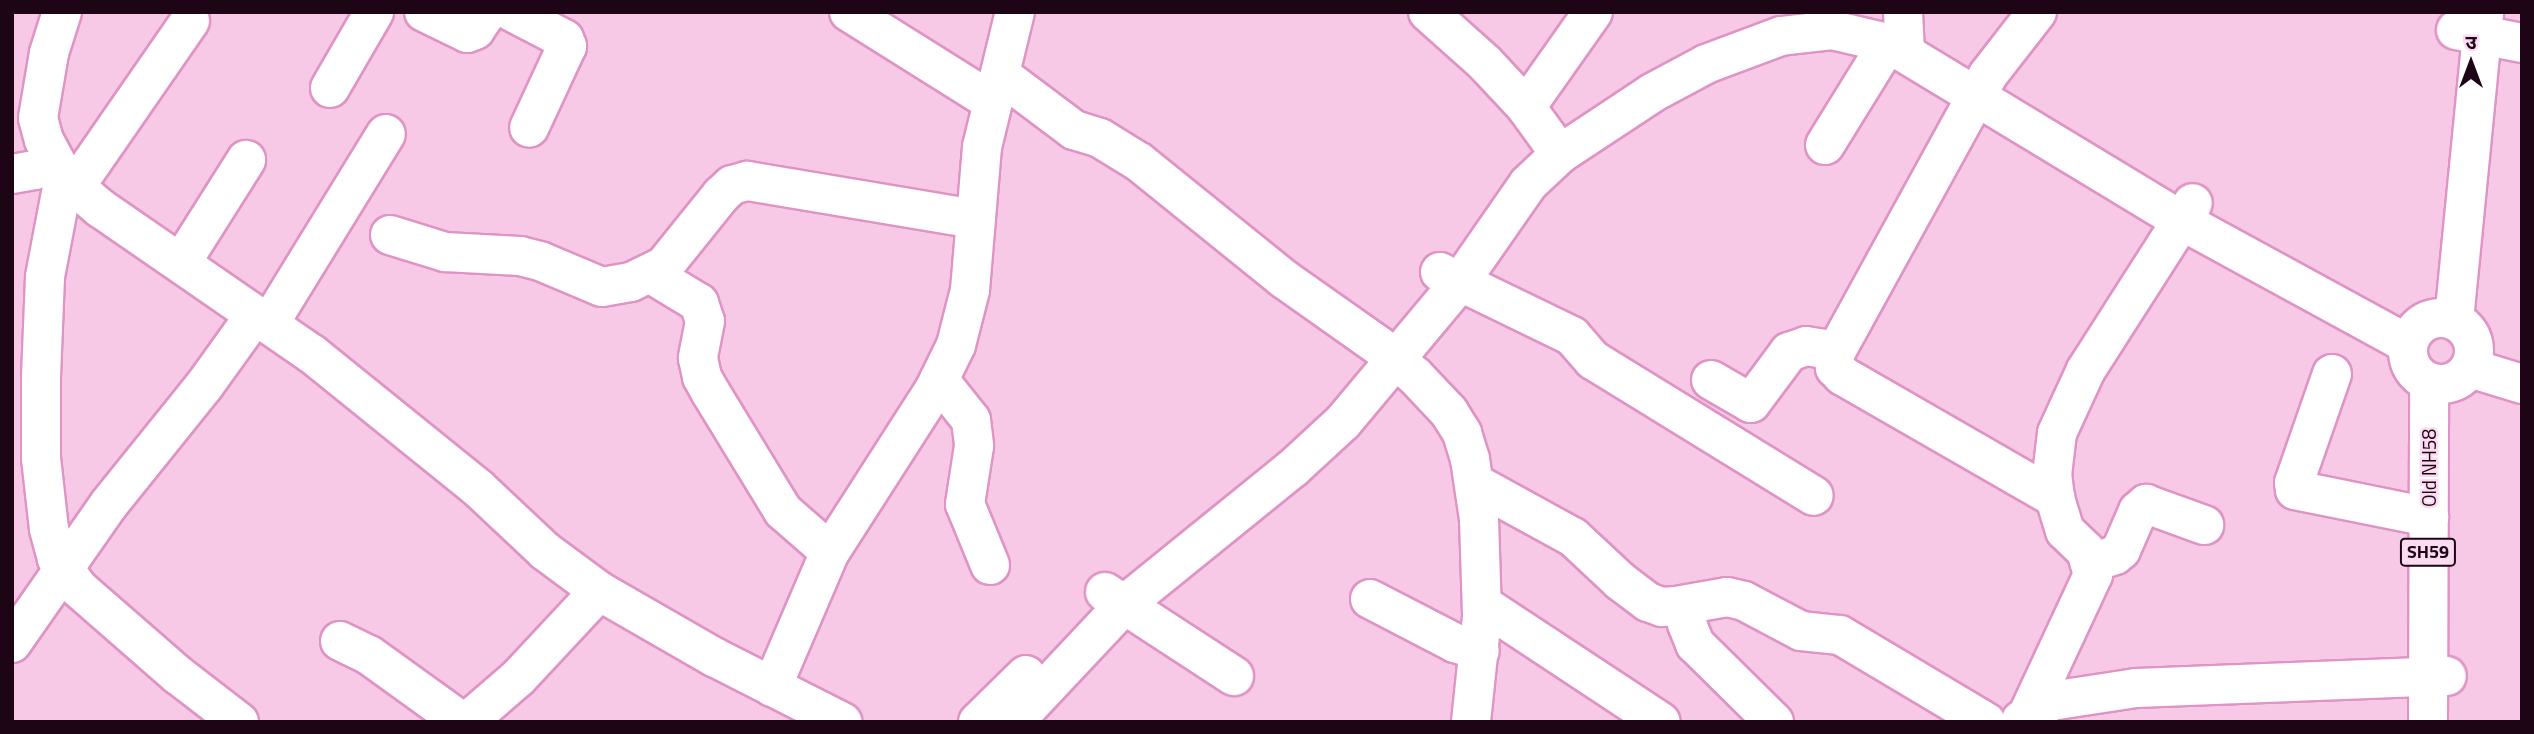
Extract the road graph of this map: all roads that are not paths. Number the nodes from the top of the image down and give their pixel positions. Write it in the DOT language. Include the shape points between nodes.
graph roads {
  1 [pos="61,12"];
  2 [pos="374,12"];
  3 [pos="424,12"];
  4 [pos="487,12"];
  5 [pos="512,12"];
  6 [pos="849,12"];
  7 [pos="1015,12"];
  8 [pos="1429,12"];
  9 [pos="1593,12"];
  10 [pos="1780,12"];
  11 [pos="1863,12"];
  12 [pos="2037,12"];
  13 [pos="190,21"];
  14 [pos="2470,22"];
  15 [pos="1901,33"];
  16 [pos="2522,43"];
  17 [pos="1982,86"];
  18 [pos="330,88"];
  19 [pos="997,88"];
  20 [pos="1526,107"];
  21 [pos="528,128"];
  22 [pos="386,134"];
  23 [pos="1825,145"];
  24 [pos="1555,147"];
  25 [pos="246,160"];
  26 [pos="12,174"];
  27 [pos="64,174"];
  28 [pos="2187,212"];
  29 [pos="974,219"];
  30 [pos="390,235"];
  31 [pos="181,263"];
  32 [pos="651,274"];
  33 [pos="1450,277"];
  34 [pos="262,319"];
  35 [pos="2442,348"];
  36 [pos="1836,351"];
  37 [pos="1388,353"];
  38 [pos="2522,361"];
  39 [pos="2332,374"];
  40 [pos="939,380"];
  41 [pos="1711,380"];
  42 [pos="2522,384"];
  43 [pos="27,393"];
  44 [pos="1476,484"];
  45 [pos="1814,496"];
  46 [pos="2055,498"];
  47 [pos="2428,517"];
  48 [pos="2204,525"];
  49 [pos="830,552"];
  50 [pos="2091,564"];
  51 [pos="990,565"];
  52 [pos="62,569"];
  53 [pos="599,591"];
  54 [pos="1115,598"];
  55 [pos="1370,599"];
  56 [pos="1482,604"];
  57 [pos="1689,604"];
  58 [pos="19,620"];
  59 [pos="340,640"];
  60 [pos="1480,651"];
  61 [pos="1234,676"];
  62 [pos="2438,677"];
  63 [pos="772,687"];
  64 [pos="2038,714"];
  65 [pos="476,719"];
  66 [pos="239,722"];
  67 [pos="842,722"];
  68 [pos="978,722"];
  69 [pos="1014,722"];
  70 [pos="1471,722"];
  71 [pos="1661,722"];
  72 [pos="1774,722"];
  73 [pos="1986,722"];
  74 [pos="2428,722"];
  75 [pos="2448,722"];
  1 -- 27 [label="street" via="38,118"];
  2 -- 18 [label="street"];
  3 -- 4 [label="street" via="467,33 475,30"];
  5 -- 21 [label="street" via="564,39 567,46"];
  6 -- 19 [label="street"];
  7 -- 19 [label="street"];
  8 -- 20 [label="street"];
  9 -- 20 [label="street"];
  10 -- 24 [label="street" via="1696,43 1639,74"];
  11 -- 15 [label="street"];
  12 -- 17 [label="street"];
  13 -- 27 [label="street"];
  14 -- 16 [label="street"];
  14 -- 35 [label="street, Old NH58 / SH59"];
  15 -- 17 [label="street"];
  15 -- 23 [label="street"];
  15 -- 24 [label="street" via="1832,30 1781,36 1706,64"];
  17 -- 28 [label="street"];
  17 -- 36 [label="street"];
  19 -- 29 [label="street"];
  19 -- 37 [label="street" via="1139,162 1284,279"];
  20 -- 24 [label="street"];
  22 -- 34 [label="street"];
  24 -- 33 [label="street" via="1510,168"];
  25 -- 31 [label="street"];
  26 -- 27 [label="street" via="35,170"];
  27 -- 31 [label="street"];
  27 -- 43 [label="street"];
  28 -- 35 [label="street"];
  28 -- 46 [label="street" via="2067,405 2055,444"];
  29 -- 32 [label="street" via="747,181 727,190 664,266"];
  29 -- 40 [label="street" via="970,290 956,345"];
  30 -- 32 [label="street" via="445,252 520,256 602,287"];
  31 -- 34 [label="street"];
  32 -- 49 [label="street" via="699,303 705,321 698,358 706,385 777,503 792,522"];
  33 -- 37 [label="street"];
  33 -- 45 [label="street" via="1572,336 1593,360"];
  34 -- 52 [label="street" via="109,504"];
  34 -- 53 [label="street" via="383,409 545,551"];
  35 -- 38 [label="street"];
  35 -- 42 [label="street"];
  35 -- 47 [label="street, Old NH58 / SH59"];
  35 -- 62 [label="street, Old NH58 / SH59"];
  36 -- 41 [label="street" via="1806,346 1789,352 1751,403"];
  36 -- 46 [label="street" via="1835,368 1843,376"];
  37 -- 44 [label="street" via="1449,412 1462,433"];
  37 -- 54 [label="street"];
  39 -- 47 [label="street" via="2295,490"];
  40 -- 49 [label="street"];
  40 -- 51 [label="street" via="971,420 974,446 965,504"];
  43 -- 52 [label="street" via="49,529"];
  44 -- 56 [label="street"];
  44 -- 57 [label="street" via="1573,537 1648,602 1662,607"];
  46 -- 50 [label="street" via="2065,531 2086,551"];
  47 -- 62 [label="street, Old NH58 / SH59"];
  48 -- 50 [label="street" via="2146,504 2138,510 2121,550"];
  49 -- 63 [label="street"];
  50 -- 64 [label="street" via="2090,586"];
  52 -- 58 [label="street"];
  52 -- 66 [label="street" via="178,676"];
  53 -- 63 [label="street"];
  53 -- 65 [label="street"];
  54 -- 61 [label="street"];
  54 -- 68 [label="street"];
  54 -- 69 [label="street"];
  55 -- 60 [label="street"];
  56 -- 60 [label="street"];
  56 -- 71 [label="street"];
  57 -- 72 [label="street" via="1687,624 1695,645"];
  57 -- 73 [label="street" via="1727,597 1801,631 1840,635"];
  59 -- 65 [label="street"];
  60 -- 70 [label="street"];
  62 -- 64 [label="street" via="2136,688"];
  62 -- 74 [label="street, Old NH58 / SH59"];
  62 -- 75 [label="street, Old NH58 / SH59"];
  63 -- 67 [label="street"];
}
